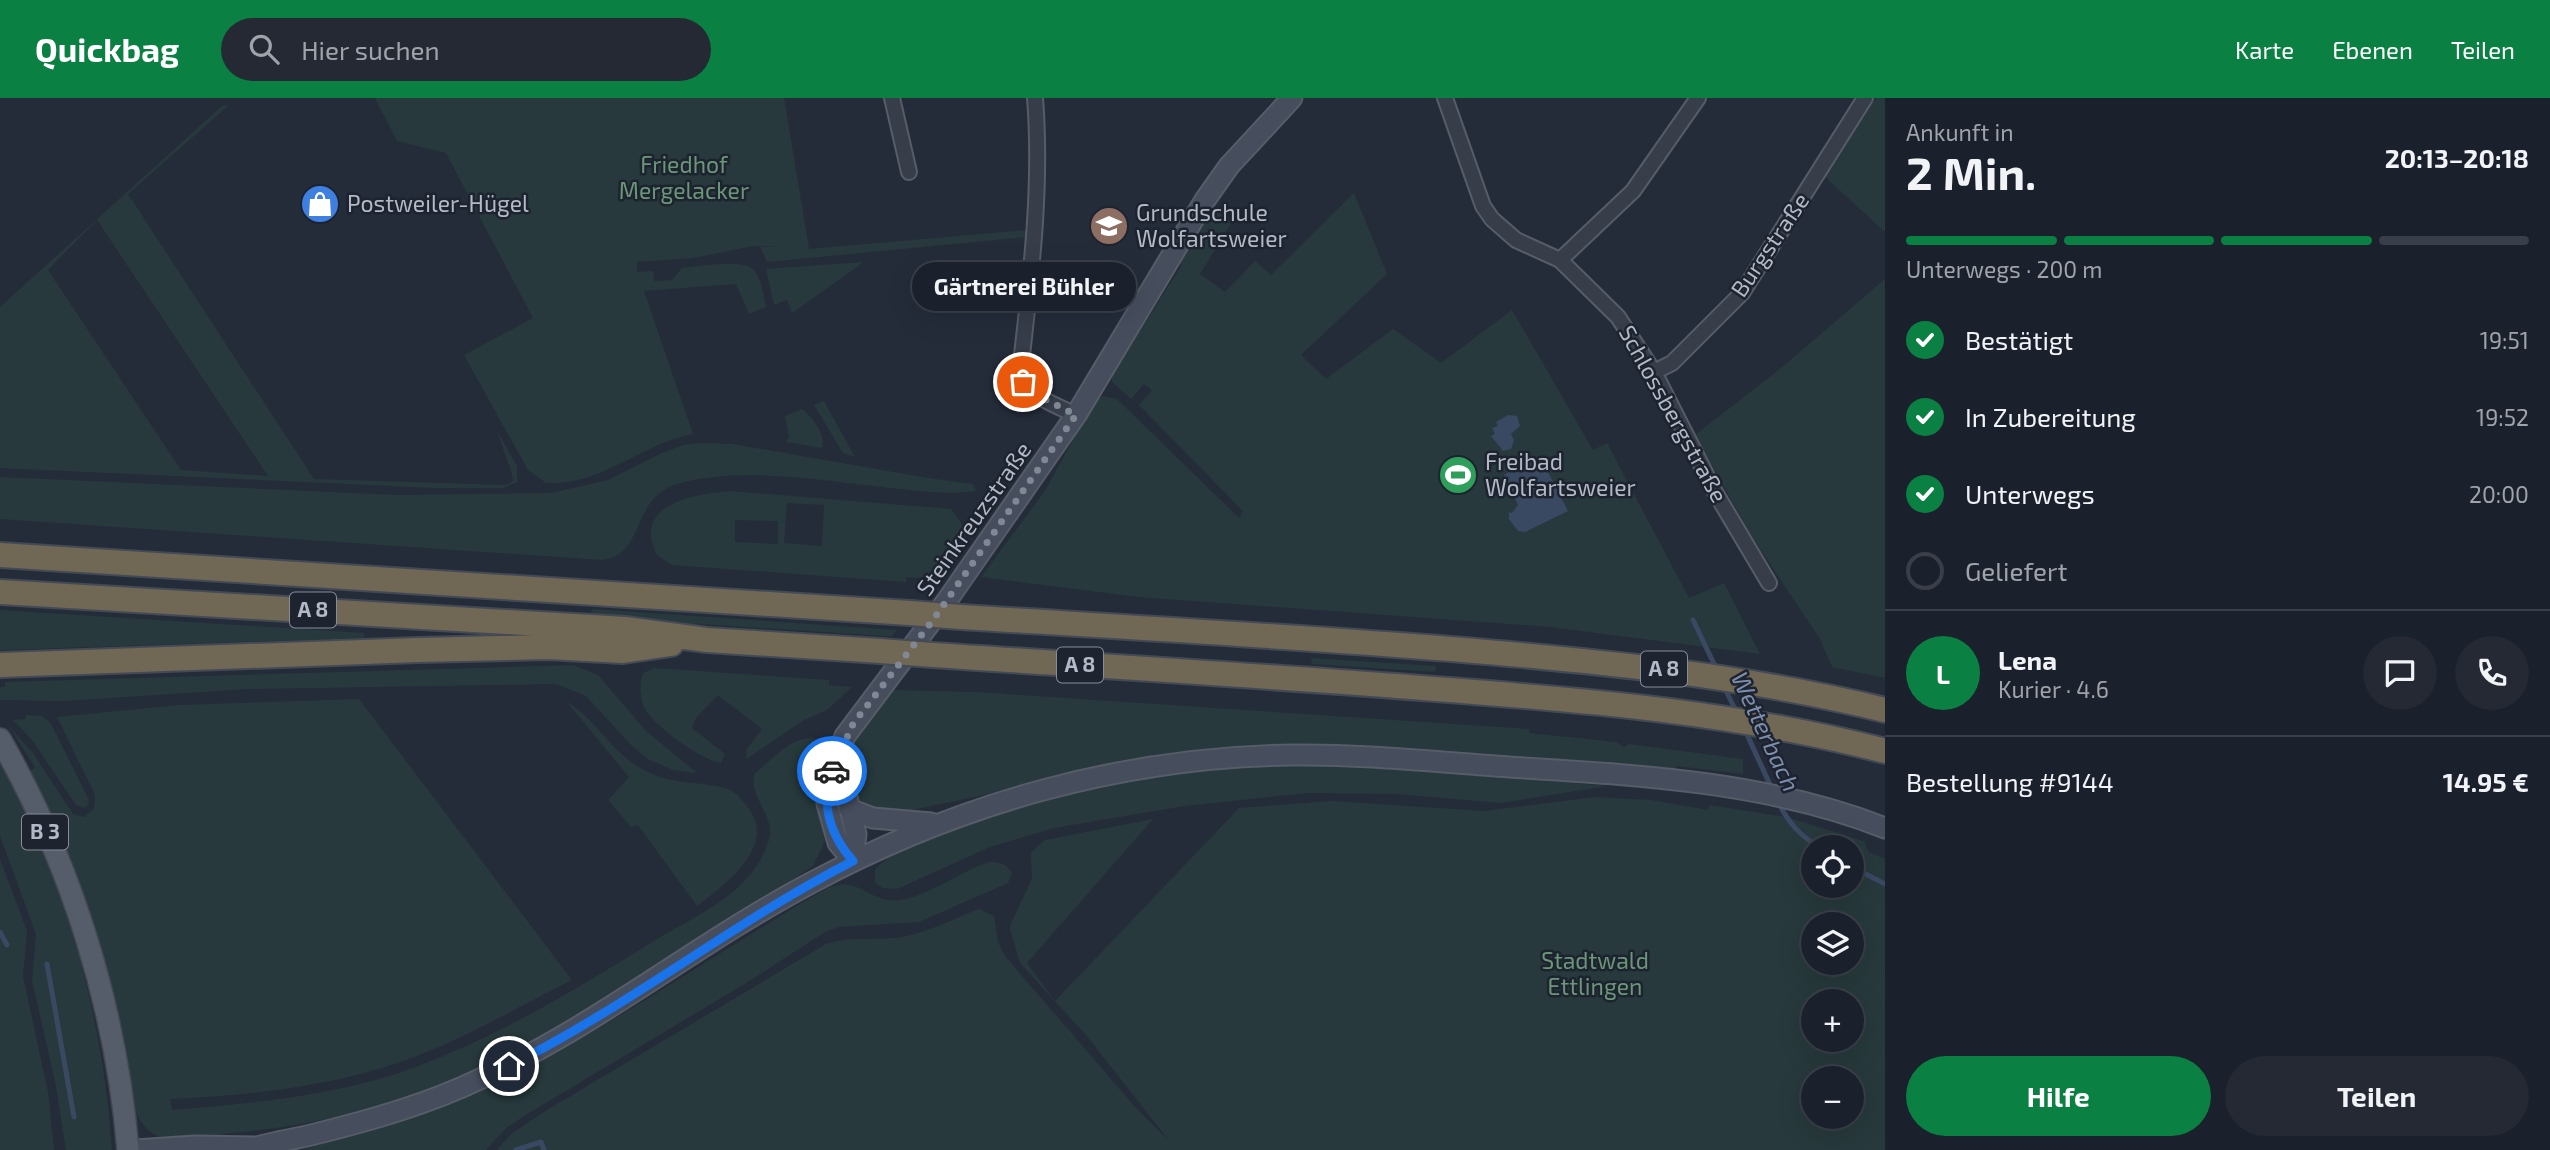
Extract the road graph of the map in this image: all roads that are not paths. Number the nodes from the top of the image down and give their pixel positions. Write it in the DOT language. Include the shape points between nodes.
graph roads {
  1 [pos="892,98"];
  2 [pos="1035,98"];
  3 [pos="1292,98"];
  4 [pos="1445,98"];
  5 [pos="1698,98"];
  6 [pos="1865,98"];
  7 [pos="909,172"];
  8 [pos="1560,260"];
  9 [pos="1654,372"];
  10 [pos="1076,415"];
  11 [pos="4,555"];
  12 [pos="1769,583"];
  13 [pos="0,592"];
  14 [pos="707,640"];
  15 [pos="0,665"];
  16 [pos="1885,710"];
  17 [pos="0,739"];
  18 [pos="1885,751"];
  19 [pos="838,761"];
  20 [pos="849,809"];
  21 [pos="939,824"];
  22 [pos="1884,827"];
  23 [pos="853,861"];
  24 [pos="252,1148"];
  25 [pos="128,1150"];
  26 [pos="135,1150"];
  1 -- 7 [label="street"];
  2 -- 10 [label="street" via="1039,146 1035,242 1021,364 1023,382 1035,394"];
  3 -- 10 [label="main road, Steinkreuzstraße" via="1229,166 1205,200"];
  4 -- 8 [label="street, Schlossbergstraße" via="1483,206 1492,219 1516,240"];
  5 -- 8 [label="street" via="1633,191"];
  6 -- 9 [label="street, Burgstraße" via="1742,293 1672,363"];
  8 -- 9 [label="street, Schlossbergstraße" via="1618,317"];
  9 -- 12 [label="street, Schlossbergstraße" via="1715,492"];
  10 -- 19 [label="main road, Steinkreuzstraße" via="927,628 853,724"];
  11 -- 16 [label="highway, A 8, bridge" via="1440,649 1672,670"];
  13 -- 14 [label="highway, A 8" via="625,629"];
  14 -- 15 [label="highway, A 8" via="622,650 431,649"];
  14 -- 18 [label="highway, A 8, bridge" via="1554,699 1691,714"];
  17 -- 25 [label="main road, B 3" via="36,811 83,928 114,1055"];
  19 -- 20 [label="main road"];
  19 -- 23 [label="main road, Steinkreuzstraße" via="829,780 827,804 838,843"];
  20 -- 21 [label="main road" via="873,818"];
  20 -- 23 [label="main road" via="856,834"];
  21 -- 22 [label="main road" via="1011,798 1092,778 1179,762 1258,756 1381,757 1710,785 1765,792"];
  21 -- 23 [label="main road"];
  23 -- 24 [label="main road" via="797,891 610,1010 509,1066 415,1105"];
  24 -- 26 [label="main road"];
}
